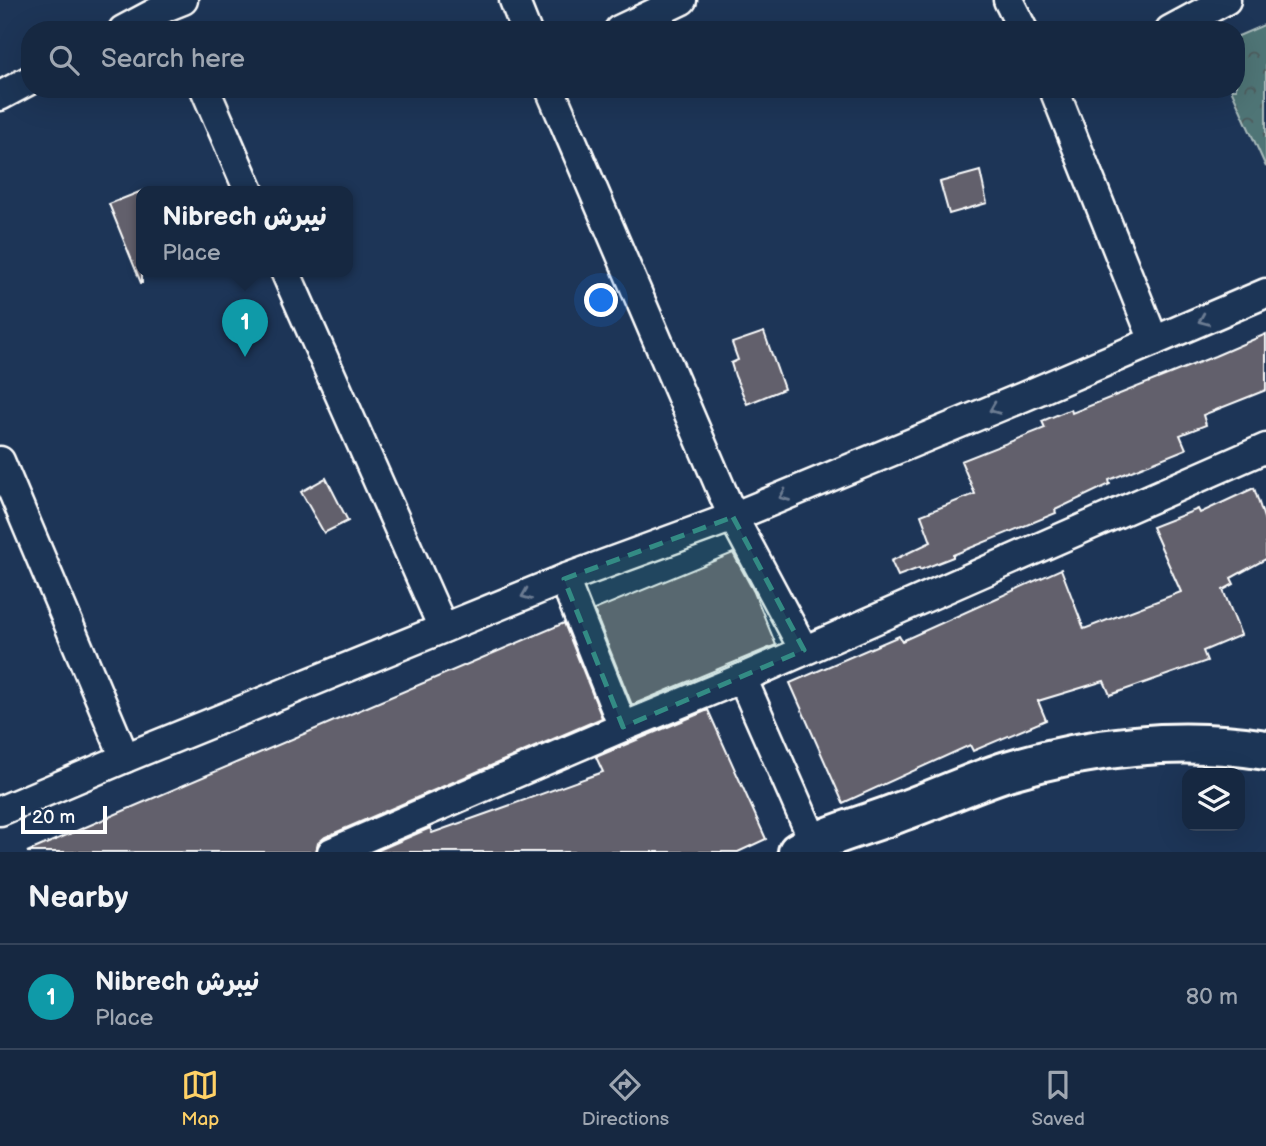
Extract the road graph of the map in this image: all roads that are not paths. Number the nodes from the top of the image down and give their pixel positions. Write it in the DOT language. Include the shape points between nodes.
graph roads {
  1 [pos="514,0"];
  2 [pos="682,0"];
  3 [pos="1008,0"];
  4 [pos="1226,0"];
  5 [pos="173,9"];
  6 [pos="144,21"];
  7 [pos="522,21"];
  8 [pos="638,21"];
  9 [pos="1018,21"];
  10 [pos="1188,21"];
  11 [pos="21,85"];
  12 [pos="0,96"];
  13 [pos="209,98"];
  14 [pos="554,98"];
  15 [pos="1059,98"];
  16 [pos="248,186"];
  17 [pos="288,277"];
  18 [pos="1266,293"];
  19 [pos="1154,341"];
  20 [pos="1266,448"];
  21 [pos="0,461"];
  22 [pos="733,517"];
  23 [pos="564,579"];
  24 [pos="443,628"];
  25 [pos="804,650"];
  26 [pos="742,678"];
  27 [pos="623,727"];
  28 [pos="1266,750"];
  29 [pos="125,758"];
  30 [pos="0,811"];
  31 [pos="808,849"];
  32 [pos="332,852"];
  1 -- 7 [label="street"];
  2 -- 8 [label="street"];
  3 -- 9 [label="street"];
  4 -- 10 [label="street"];
  5 -- 6 [label="street"];
  11 -- 12 [label="street"];
  13 -- 16 [label="street"];
  14 -- 22 [label="street"];
  15 -- 19 [label="street"];
  17 -- 24 [label="street"];
  18 -- 19 [label="street, one-way"];
  19 -- 22 [label="street, one-way"];
  20 -- 25 [label="street"];
  21 -- 29 [label="street"];
  22 -- 23 [label="street"];
  22 -- 25 [label="street"];
  23 -- 24 [label="street, one-way"];
  23 -- 27 [label="street"];
  24 -- 29 [label="street"];
  25 -- 26 [label="street"];
  26 -- 27 [label="street"];
  26 -- 31 [label="street"];
  27 -- 32 [label="street"];
  28 -- 31 [label="street" via="1167,743 1079,753 1006,772"];
  29 -- 30 [label="street"];
}
